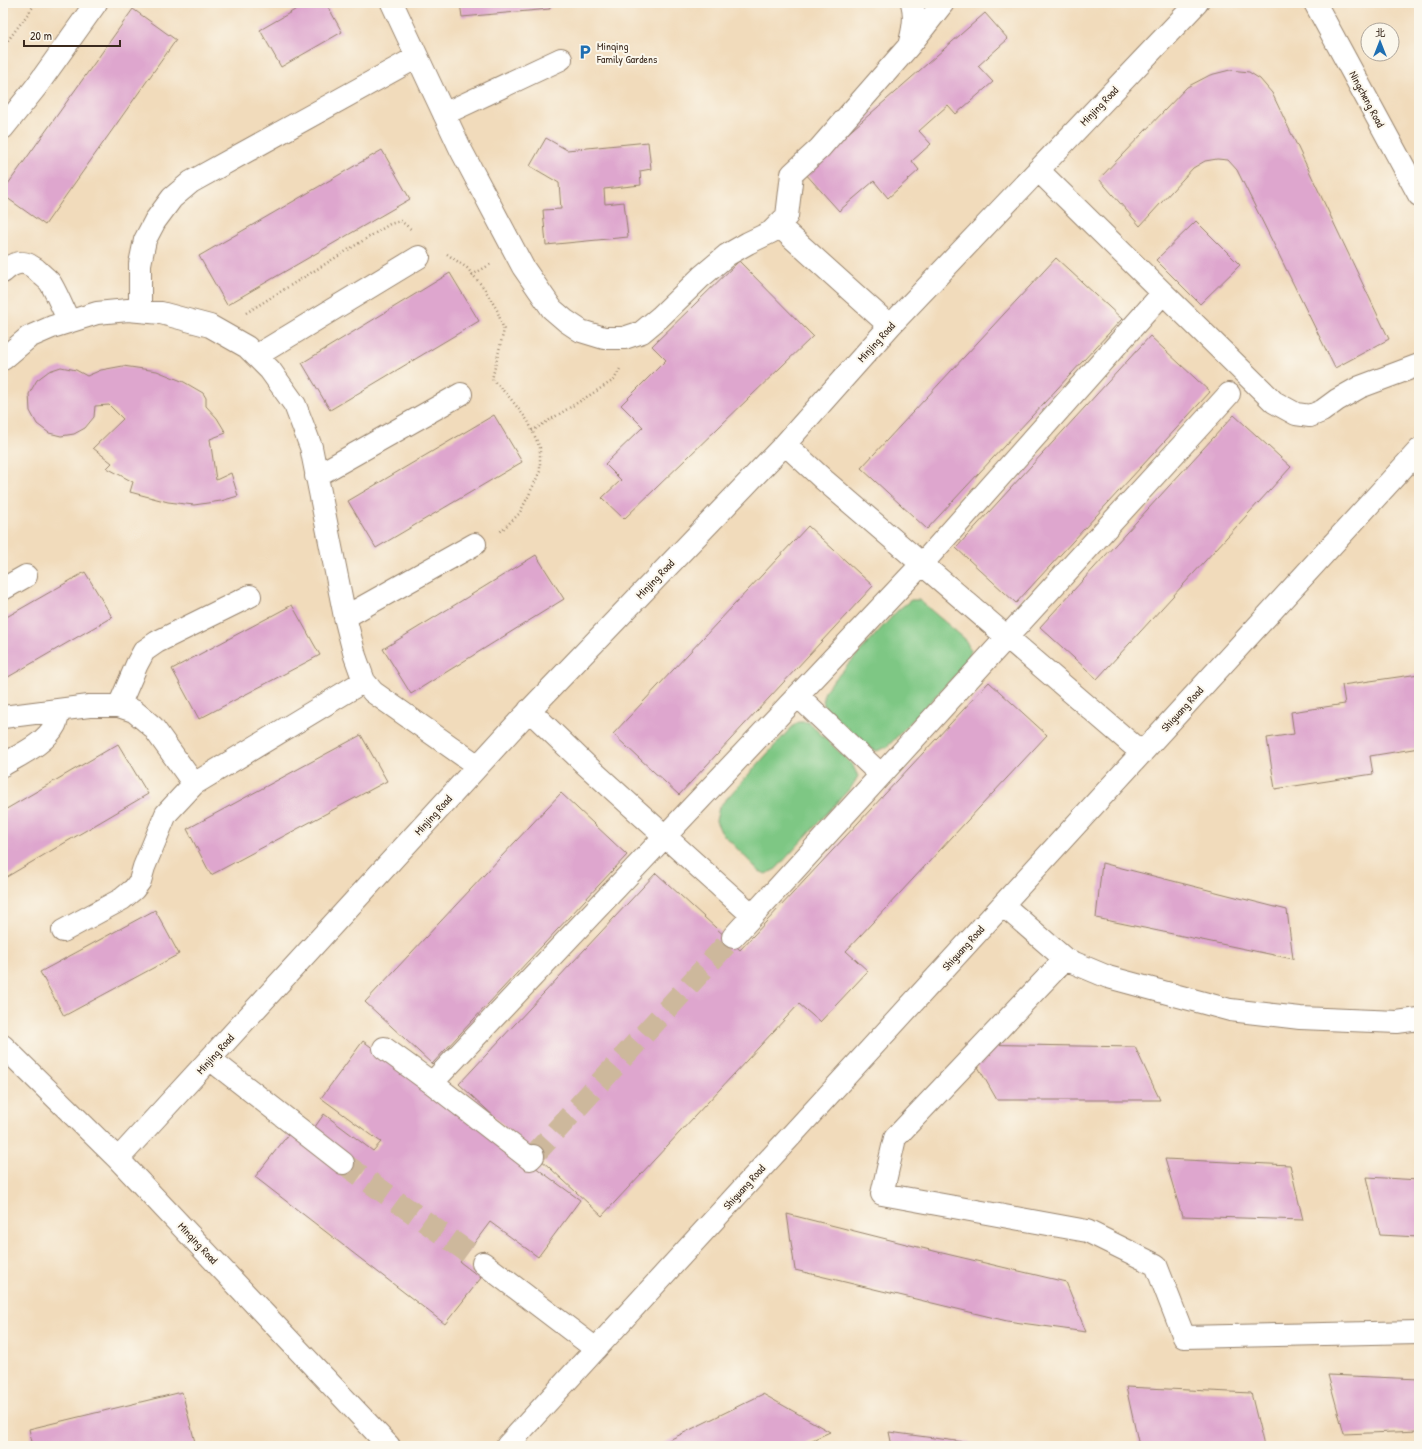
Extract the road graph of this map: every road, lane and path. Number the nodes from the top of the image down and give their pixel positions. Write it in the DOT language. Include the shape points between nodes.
graph roads {
  1 [pos="8,3"];
  2 [pos="36,3"];
  3 [pos="96,3"];
  4 [pos="392,3"];
  5 [pos="912,3"];
  6 [pos="943,3"];
  7 [pos="1197,3"];
  8 [pos="1316,3"];
  9 [pos="3,10"];
  10 [pos="909,46"];
  11 [pos="3,47"];
  12 [pos="417,57"];
  13 [pos="560,59"];
  14 [pos="444,114"];
  15 [pos="3,128"];
  16 [pos="1038,170"];
  17 [pos="1419,195"];
  18 [pos="778,225"];
  19 [pos="418,234"];
  20 [pos="442,251"];
  21 [pos="419,257"];
  22 [pos="3,272"];
  23 [pos="1163,293"];
  24 [pos="140,311"];
  25 [pos="69,322"];
  26 [pos="890,326"];
  27 [pos="218,331"];
  28 [pos="624,338"];
  29 [pos="256,356"];
  30 [pos="3,359"];
  31 [pos="1419,365"];
  32 [pos="461,394"];
  33 [pos="1229,394"];
  34 [pos="532,431"];
  35 [pos="785,444"];
  36 [pos="1419,450"];
  37 [pos="316,476"];
  38 [pos="475,544"];
  39 [pos="922,564"];
  40 [pos="26,576"];
  41 [pos="3,590"];
  42 [pos="250,596"];
  43 [pos="345,617"];
  44 [pos="1007,637"];
  45 [pos="364,681"];
  46 [pos="798,696"];
  47 [pos="119,706"];
  48 [pos="60,710"];
  49 [pos="529,710"];
  50 [pos="3,717"];
  51 [pos="1142,753"];
  52 [pos="3,765"];
  53 [pos="478,766"];
  54 [pos="881,775"];
  55 [pos="194,784"];
  56 [pos="665,836"];
  57 [pos="1003,905"];
  58 [pos="752,915"];
  59 [pos="63,931"];
  60 [pos="733,936"];
  61 [pos="1065,959"];
  62 [pos="1419,1019"];
  63 [pos="3,1046"];
  64 [pos="384,1048"];
  65 [pos="210,1059"];
  66 [pos="432,1083"];
  67 [pos="533,1156"];
  68 [pos="118,1159"];
  69 [pos="343,1163"];
  70 [pos="483,1263"];
  71 [pos="1419,1332"];
  72 [pos="596,1349"];
  73 [pos="388,1446"];
  74 [pos="507,1446"];
  1 -- 9 [label="path"];
  2 -- 11 [label="path"];
  3 -- 15 [label="street" via="36,87"];
  4 -- 12 [label="street"];
  5 -- 10 [label="street" via="914,18"];
  6 -- 10 [label="street"];
  7 -- 16 [label="street, Minjing Road"];
  8 -- 17 [label="street, Ningcheng Road"];
  10 -- 18 [label="street" via="820,148 792,174 787,216"];
  12 -- 14 [label="street"];
  12 -- 24 [label="street" via="191,182 172,198 145,240 140,264"];
  13 -- 14 [label="street"];
  14 -- 28 [label="street" via="460,150 523,267 552,309 581,331 604,338"];
  16 -- 23 [label="street"];
  16 -- 26 [label="street, Minjing Road"];
  18 -- 26 [label="street"];
  18 -- 28 [label="street" via="771,232 727,255 642,332"];
  19 -- 27 [label="path" via="401,221 390,224"];
  20 -- 34 [label="path" via="467,268 484,288 497,310 504,330 492,378 519,409"];
  21 -- 29 [label="street"];
  22 -- 25 [label="street" via="9,266 18,263 26,263 37,270 51,283"];
  23 -- 31 [label="street" via="1274,402 1296,414 1310,416 1360,387"];
  23 -- 39 [label="street"];
  24 -- 25 [label="street" via="98,313"];
  24 -- 27 [label="street" via="161,313 210,326"];
  25 -- 30 [label="street" via="29,337"];
  26 -- 35 [label="street, Minjing Road"];
  27 -- 29 [label="street" via="247,347"];
  28 -- 34 [label="path" via="621,368 614,380"];
  29 -- 37 [label="street" via="270,370 295,405 311,447"];
  32 -- 37 [label="street"];
  33 -- 44 [label="street"];
  34 -- 38 [label="path" via="540,448 540,471 528,497 518,514 497,534"];
  35 -- 39 [label="street"];
  35 -- 49 [label="street, Minjing Road"];
  36 -- 51 [label="street, Shiguang Road"];
  37 -- 43 [label="street"];
  38 -- 43 [label="street"];
  39 -- 44 [label="street"];
  39 -- 46 [label="street"];
  40 -- 41 [label="street"];
  42 -- 47 [label="street" via="157,642 144,651"];
  43 -- 45 [label="street"];
  44 -- 51 [label="street"];
  44 -- 54 [label="street"];
  45 -- 53 [label="street" via="373,692"];
  45 -- 55 [label="street"];
  46 -- 54 [label="street"];
  46 -- 56 [label="street"];
  47 -- 48 [label="street" via="89,706"];
  47 -- 55 [label="street" via="134,711 153,727"];
  48 -- 50 [label="street"];
  48 -- 52 [label="street" via="55,725 47,735 34,747"];
  49 -- 53 [label="street, Minjing Road"];
  49 -- 56 [label="street"];
  51 -- 57 [label="street, Shiguang Road"];
  53 -- 65 [label="street, Minjing Road"];
  54 -- 58 [label="street"];
  55 -- 59 [label="street" via="166,814 140,881 134,889 122,899"];
  56 -- 58 [label="street"];
  56 -- 66 [label="street"];
  57 -- 61 [label="street"];
  57 -- 72 [label="street, Shiguang Road"];
  58 -- 60 [label="street"];
  61 -- 62 [label="street" via="1108,977 1230,1010 1300,1018 1397,1022"];
  61 -- 71 [label="street" via="895,1138 882,1194 1088,1231 1156,1265 1184,1336"];
  63 -- 68 [label="street, Minqing Road"];
  64 -- 66 [label="street"];
  65 -- 68 [label="street, Minjing Road"];
  65 -- 69 [label="street"];
  66 -- 67 [label="street" via="530,1159"];
  68 -- 73 [label="street, Minqing Road"];
  70 -- 72 [label="street"];
  72 -- 74 [label="street, Shiguang Road"];
}
